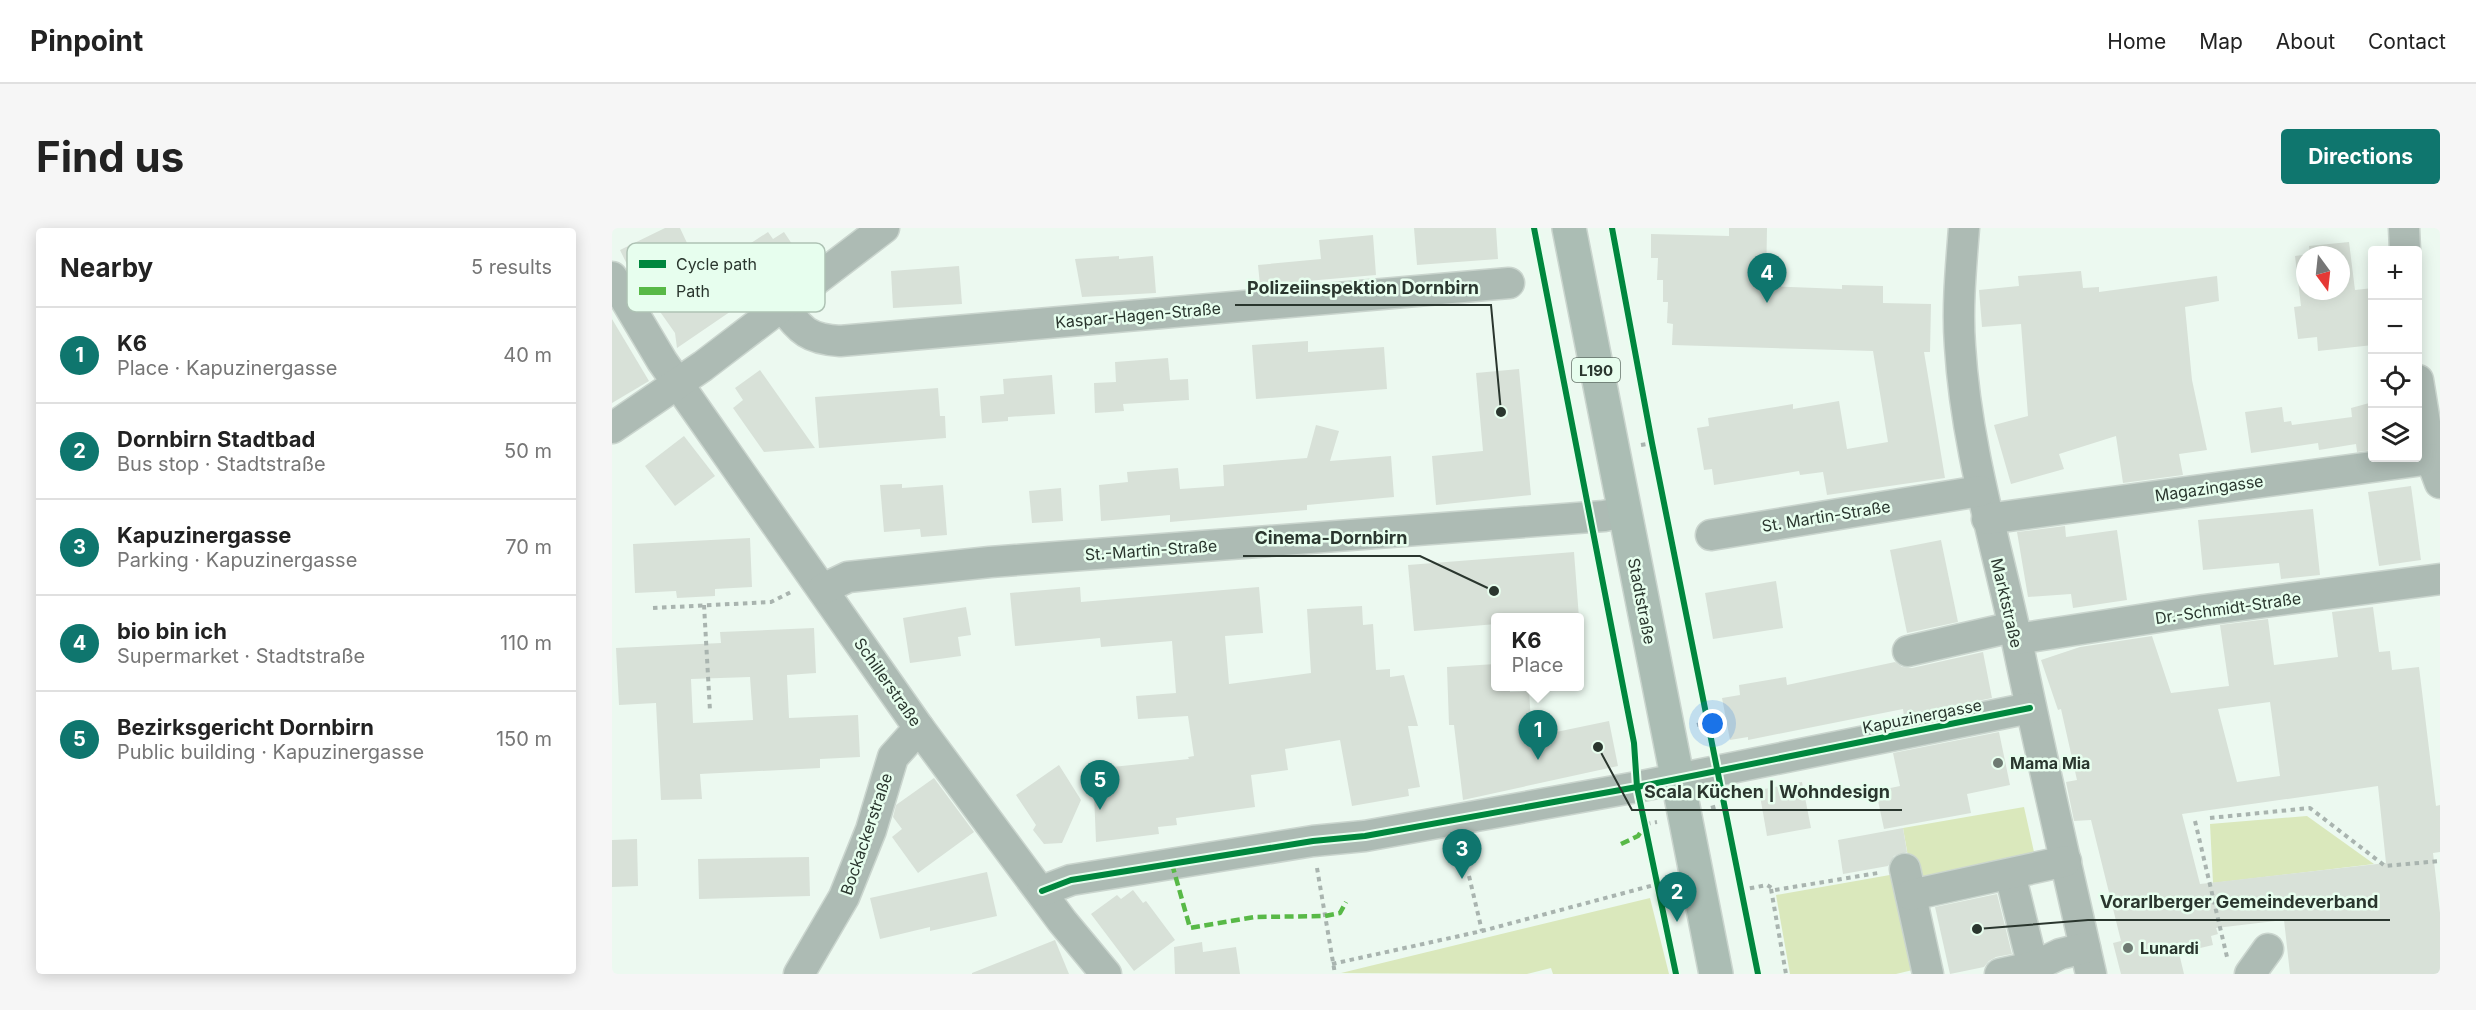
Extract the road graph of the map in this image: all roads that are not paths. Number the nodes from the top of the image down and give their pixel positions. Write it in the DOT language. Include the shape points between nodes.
graph roads {
  1 [pos="884,228"];
  2 [pos="1569,228"];
  3 [pos="1964,228"];
  4 [pos="2404,228"];
  5 [pos="2405,246"];
  6 [pos="825,272"];
  7 [pos="612,277"];
  8 [pos="1509,283"];
  9 [pos="627,301"];
  10 [pos="634,312"];
  11 [pos="772,312"];
  12 [pos="786,312"];
  13 [pos="678,383"];
  14 [pos="2422,401"];
  15 [pos="615,419"];
  16 [pos="2435,471"];
  17 [pos="1984,505"];
  18 [pos="1624,512"];
  19 [pos="1711,535"];
  20 [pos="2440,579"];
  21 [pos="811,589"];
  22 [pos="2015,633"];
  23 [pos="1908,651"];
  24 [pos="2030,708"];
  25 [pos="919,728"];
  26 [pos="1677,778"];
  27 [pos="2066,861"];
  28 [pos="2010,874"];
  29 [pos="1042,891"];
  30 [pos="2268,949"];
  31 [pos="2088,961"];
  32 [pos="2033,967"];
  33 [pos="2239,968"];
  34 [pos="800,974"];
  35 [pos="1106,974"];
  36 [pos="1716,974"];
  37 [pos="1928,974"];
  38 [pos="2000,974"];
  1 -- 6 [label="street"];
  2 -- 18 [label="main road, Stadtstraße / L190"];
  3 -- 17 [label="street, Marktstraße" via="1959,344"];
  4 -- 5 [label="street"];
  7 -- 9 [label="street, Schillerstraße"];
  8 -- 12 [label="street, Kaspar-Hagen-Straße" via="840,341 820,340 801,331"];
  10 -- 13 [label="street, Schillerstraße"];
  11 -- 13 [label="street"];
  13 -- 15 [label="street"];
  13 -- 21 [label="street, Schillerstraße"];
  14 -- 16 [label="street"];
  16 -- 17 [label="street, Magazingasse" via="2110,501"];
  17 -- 19 [label="street, St. Martin-Straße"];
  17 -- 22 [label="street, Marktstraße"];
  18 -- 21 [label="street, St.-Martin-Straße" via="990,562 848,577"];
  18 -- 26 [label="main road, Stadtstraße / L190"];
  20 -- 22 [label="street, Dr.-Schmidt-Straße"];
  21 -- 25 [label="street, Schillerstraße"];
  22 -- 23 [label="street, Dr.-Schmidt-Straße"];
  22 -- 24 [label="street, Marktstraße"];
  24 -- 26 [label="street, Kapuzinergasse"];
  24 -- 27 [label="street, Marktstraße"];
  25 -- 29 [label="street, Schillerstraße"];
  25 -- 34 [label="street, Bockackerstraße" via="893,757 871,830 843,900"];
  26 -- 29 [label="street, Kapuzinergasse" via="1365,836 1071,880"];
  26 -- 36 [label="main road, Stadtstraße / L190"];
  27 -- 28 [label="street"];
  27 -- 31 [label="street, Marktstraße"];
  28 -- 32 [label="street"];
  28 -- 37 [label="street" via="1908,882"];
  29 -- 35 [label="street, Schillerstraße"];
  30 -- 33 [label="street"];
  31 -- 32 [label="street" via="2060,954"];
  32 -- 38 [label="street"];
}
